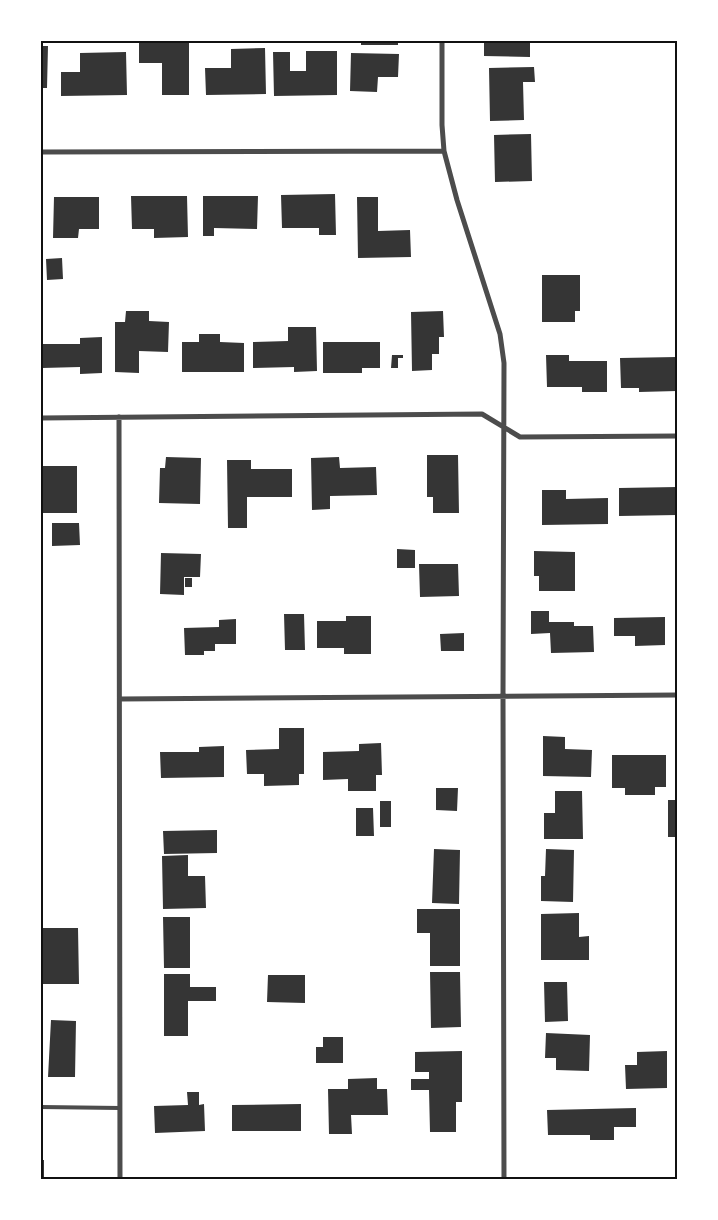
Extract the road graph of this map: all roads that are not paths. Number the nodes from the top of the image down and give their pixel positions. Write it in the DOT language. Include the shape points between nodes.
graph roads {
  1 [pos="442,41"];
  2 [pos="444,151"];
  3 [pos="41,152"];
  4 [pos="119,417"];
  5 [pos="41,418"];
  6 [pos="503,427"];
  7 [pos="677,436"];
  8 [pos="677,695"];
  9 [pos="502,696"];
  10 [pos="120,699"];
  11 [pos="41,1107"];
  12 [pos="120,1108"];
  13 [pos="120,1179"];
  14 [pos="504,1179"];
  1 -- 2 [label="street"];
  2 -- 3 [label="street"];
  2 -- 6 [label="street" via="500,334 504,363"];
  4 -- 5 [label="street"];
  4 -- 6 [label="street" via="482,414"];
  4 -- 10 [label="street"];
  6 -- 7 [label="street" via="520,437"];
  6 -- 9 [label="street"];
  8 -- 9 [label="street"];
  9 -- 10 [label="street"];
  9 -- 14 [label="street"];
  10 -- 12 [label="street"];
  11 -- 12 [label="lane"];
  12 -- 13 [label="street"];
}
